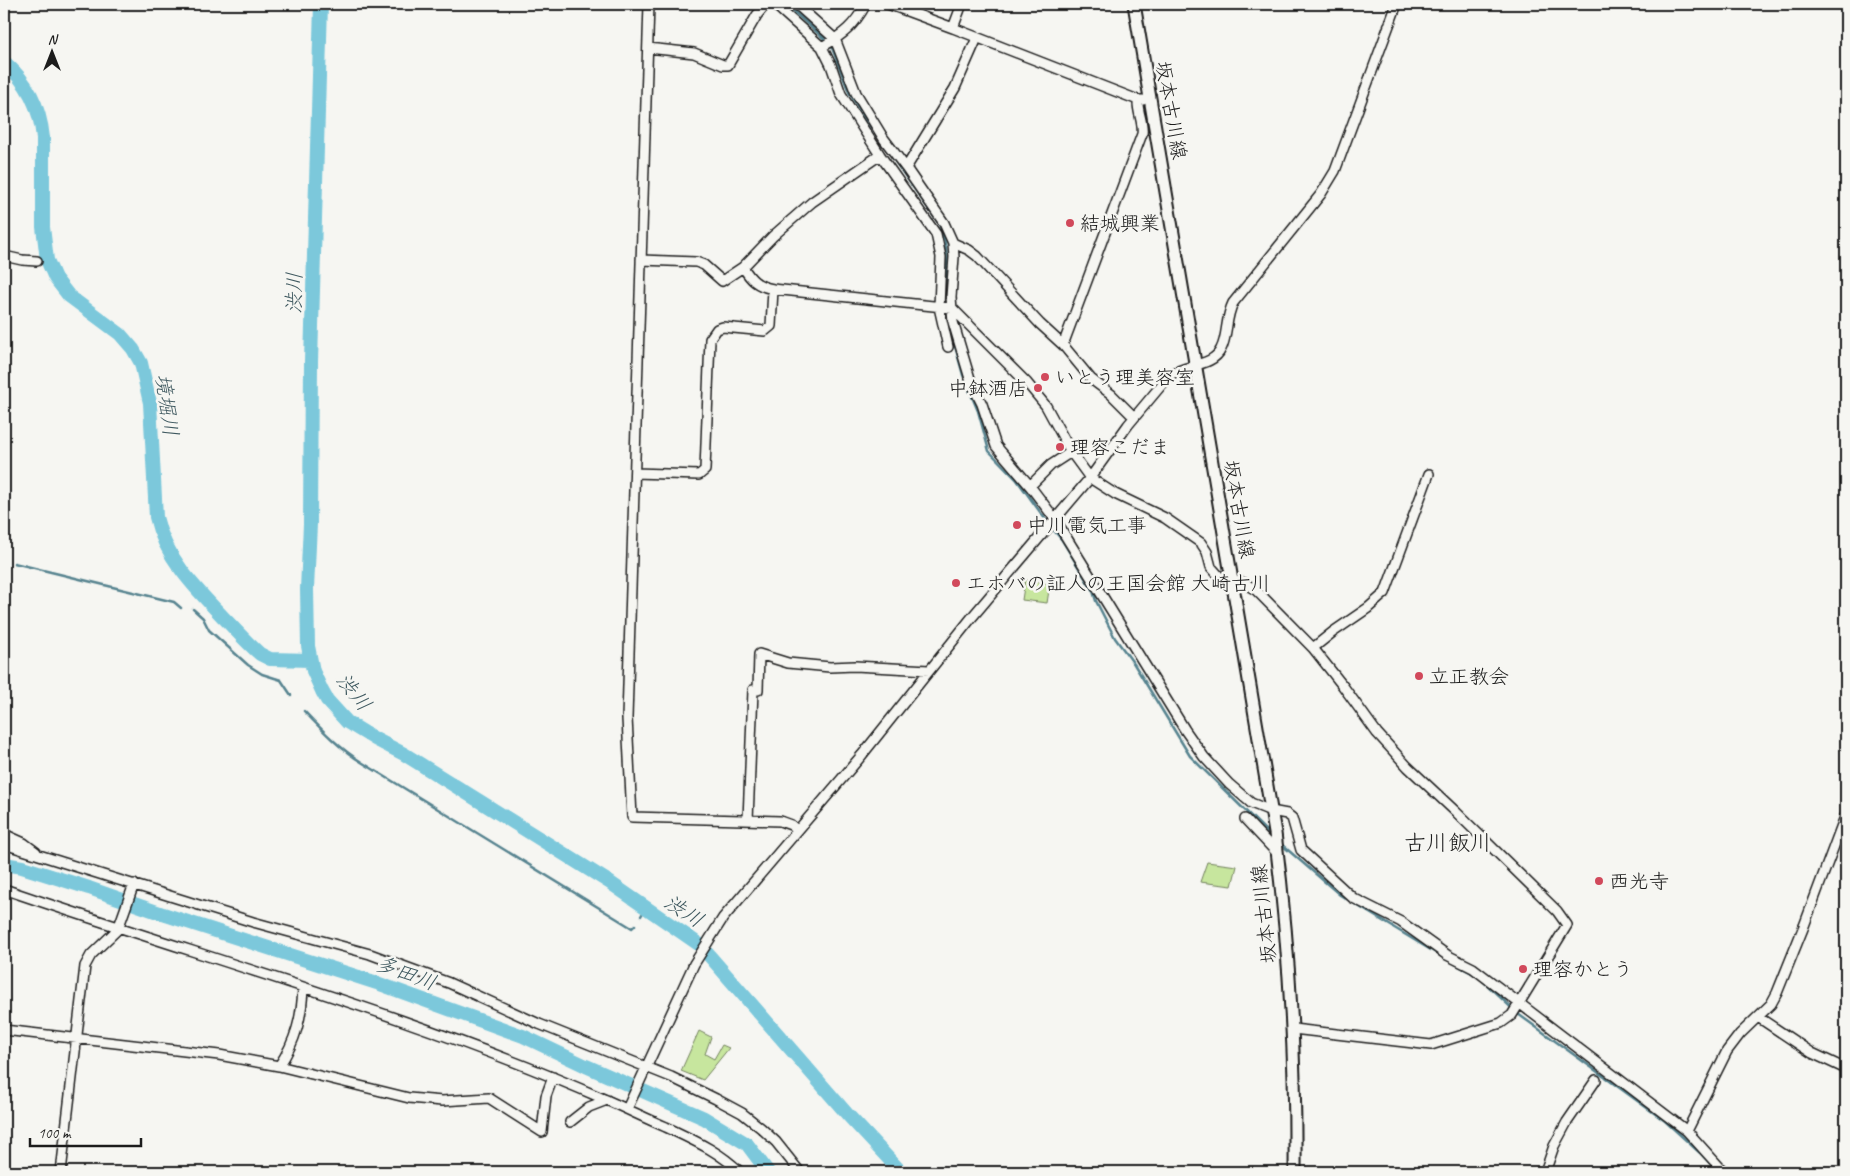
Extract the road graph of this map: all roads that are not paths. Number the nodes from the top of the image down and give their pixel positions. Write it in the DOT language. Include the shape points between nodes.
graph roads {
  1 [pos="649,4"];
  2 [pos="766,4"];
  3 [pos="774,4"];
  4 [pos="796,4"];
  5 [pos="866,4"];
  6 [pos="888,4"];
  7 [pos="962,4"];
  8 [pos="1134,4"];
  9 [pos="1397,4"];
  10 [pos="953,28"];
  11 [pos="977,38"];
  12 [pos="828,43"];
  13 [pos="648,48"];
  14 [pos="1150,99"];
  15 [pos="1138,100"];
  16 [pos="880,155"];
  17 [pos="900,169"];
  18 [pos="953,243"];
  19 [pos="4,256"];
  20 [pos="641,260"];
  21 [pos="37,262"];
  22 [pos="743,267"];
  23 [pos="773,289"];
  24 [pos="945,308"];
  25 [pos="1063,345"];
  26 [pos="948,347"];
  27 [pos="1195,365"];
  28 [pos="1134,417"];
  29 [pos="1071,452"];
  30 [pos="635,472"];
  31 [pos="1429,474"];
  32 [pos="1090,478"];
  33 [pos="1030,486"];
  34 [pos="1052,524"];
  35 [pos="1232,579"];
  36 [pos="1313,648"];
  37 [pos="929,670"];
  38 [pos="1271,811"];
  39 [pos="1846,814"];
  40 [pos="1245,819"];
  41 [pos="748,820"];
  42 [pos="797,830"];
  43 [pos="4,834"];
  44 [pos="4,844"];
  45 [pos="1277,852"];
  46 [pos="41,855"];
  47 [pos="133,886"];
  48 [pos="4,889"];
  49 [pos="119,926"];
  50 [pos="303,987"];
  51 [pos="1519,1004"];
  52 [pos="1758,1017"];
  53 [pos="1293,1029"];
  54 [pos="4,1030"];
  55 [pos="75,1038"];
  56 [pos="279,1066"];
  57 [pos="645,1069"];
  58 [pos="1846,1069"];
  59 [pos="553,1077"];
  60 [pos="1596,1080"];
  61 [pos="607,1100"];
  62 [pos="629,1107"];
  63 [pos="570,1122"];
  64 [pos="1687,1130"];
  65 [pos="61,1172"];
  66 [pos="740,1172"];
  67 [pos="800,1172"];
  68 [pos="1295,1172"];
  69 [pos="1545,1172"];
  70 [pos="1724,1172"];
  1 -- 13 [label="street"];
  2 -- 13 [label="street" via="728,65 694,53"];
  3 -- 12 [label="street"];
  4 -- 12 [label="street"];
  5 -- 12 [label="street" via="846,32"];
  6 -- 10 [label="street"];
  7 -- 10 [label="street"];
  8 -- 14 [label="main road, 坂本古川線"];
  9 -- 27 [label="street" via="1335,171 1321,194 1233,302 1228,312 1222,348 1217,356"];
  10 -- 11 [label="street"];
  11 -- 15 [label="street"];
  11 -- 17 [label="street" via="955,88"];
  12 -- 16 [label="street" via="831,65 841,94"];
  12 -- 17 [label="street"];
  13 -- 20 [label="street"];
  14 -- 15 [label="street"];
  14 -- 27 [label="main road, 坂本古川線"];
  15 -- 25 [label="street" via="1142,134"];
  16 -- 17 [label="street"];
  16 -- 22 [label="street" via="805,207"];
  17 -- 18 [label="street" via="944,223"];
  17 -- 24 [label="street" via="936,234"];
  18 -- 24 [label="street" via="954,257"];
  18 -- 25 [label="street" via="977,256"];
  19 -- 21 [label="street"];
  20 -- 22 [label="street" via="696,262 722,281"];
  20 -- 30 [label="street"];
  22 -- 23 [label="street" via="757,285"];
  23 -- 24 [label="street"];
  23 -- 30 [label="street" via="772,326 768,330 723,327 717,329 710,339 705,470 699,475"];
  24 -- 26 [label="street"];
  24 -- 29 [label="street" via="1034,391 1050,412"];
  24 -- 33 [label="street" via="996,446"];
  25 -- 28 [label="street" via="1092,378"];
  27 -- 28 [label="street" via="1169,376"];
  27 -- 35 [label="main road, 坂本古川線"];
  28 -- 32 [label="street"];
  29 -- 32 [label="street"];
  29 -- 33 [label="street" via="1050,465"];
  30 -- 41 [label="street" via="627,718 632,816"];
  31 -- 36 [label="street" via="1385,592"];
  32 -- 34 [label="street"];
  32 -- 35 [label="street" via="1165,518 1201,543 1214,571 1220,577"];
  33 -- 34 [label="street"];
  34 -- 37 [label="street"];
  34 -- 38 [label="street" via="1204,757 1251,803"];
  35 -- 36 [label="street" via="1256,590"];
  35 -- 38 [label="main road, 坂本古川線"];
  36 -- 51 [label="street" via="1377,734 1557,911 1567,925"];
  37 -- 41 [label="street" via="788,663 759,654 758,690 752,690"];
  37 -- 42 [label="street"];
  38 -- 45 [label="main road, 坂本古川線"];
  38 -- 51 [label="street" via="1292,818 1301,850 1353,898 1401,922 1447,956 1473,968"];
  39 -- 52 [label="street" via="1777,993"];
  40 -- 45 [label="street"];
  41 -- 42 [label="street" via="780,821"];
  42 -- 57 [label="street" via="712,934 695,961"];
  43 -- 46 [label="street"];
  44 -- 46 [label="street"];
  45 -- 53 [label="main road, 坂本古川線"];
  46 -- 47 [label="street"];
  47 -- 49 [label="street"];
  47 -- 57 [label="street" via="370,954 449,983"];
  48 -- 49 [label="street"];
  49 -- 50 [label="street"];
  49 -- 55 [label="street" via="91,955 85,966"];
  50 -- 56 [label="street" via="296,1034 291,1049"];
  50 -- 59 [label="street"];
  51 -- 53 [label="street" via="1501,1023 1431,1045"];
  51 -- 64 [label="street"];
  52 -- 58 [label="street" via="1812,1053"];
  52 -- 64 [label="street" via="1727,1052"];
  53 -- 68 [label="main road, 坂本古川線"];
  54 -- 55 [label="street"];
  55 -- 56 [label="street" via="219,1054"];
  55 -- 65 [label="street"];
  56 -- 59 [label="street" via="409,1098 442,1101 489,1098 542,1132 546,1096"];
  57 -- 62 [label="street"];
  57 -- 67 [label="street" via="671,1077 742,1113 776,1142"];
  59 -- 61 [label="street"];
  60 -- 69 [label="street" via="1567,1122"];
  61 -- 62 [label="street"];
  61 -- 63 [label="street" via="589,1107"];
  62 -- 66 [label="street" via="706,1146"];
  64 -- 70 [label="street"];
}
